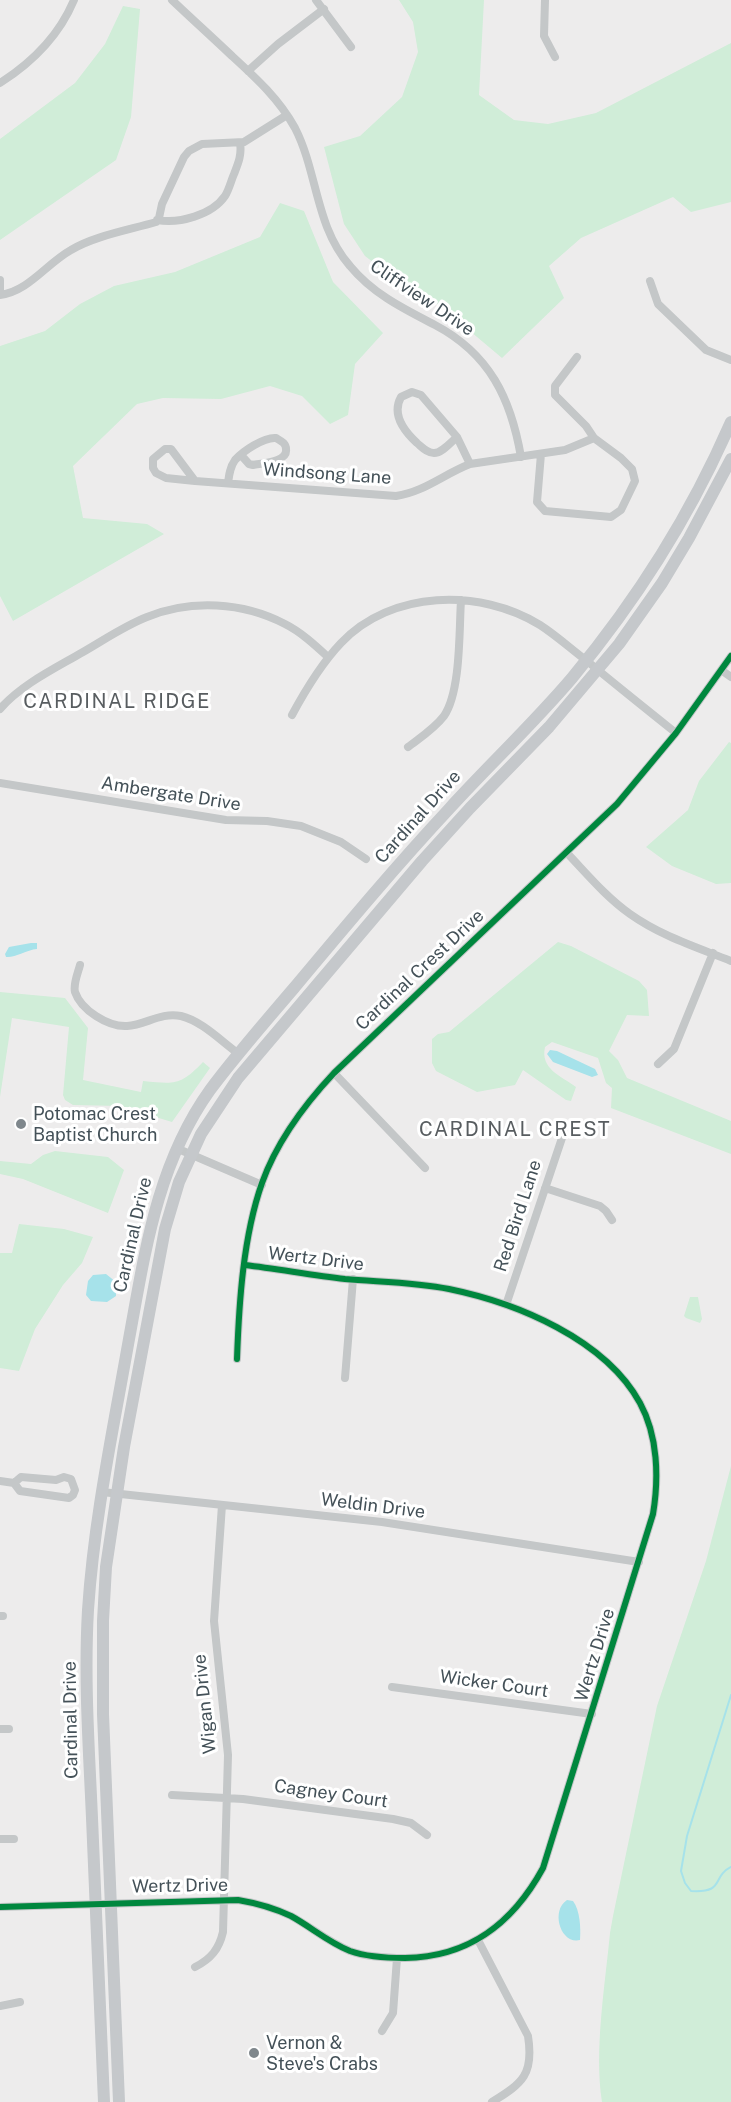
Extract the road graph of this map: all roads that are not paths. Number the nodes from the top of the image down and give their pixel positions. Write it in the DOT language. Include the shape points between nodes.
graph roads {
  1 [pos="74,0"];
  2 [pos="172,0"];
  3 [pos="316,0"];
  4 [pos="545,0"];
  5 [pos="324,9"];
  6 [pos="351,47"];
  7 [pos="555,57"];
  8 [pos="248,71"];
  9 [pos="0,83"];
  10 [pos="287,115"];
  11 [pos="240,143"];
  12 [pos="157,220"];
  13 [pos="0,280"];
  14 [pos="650,281"];
  15 [pos="0,290"];
  16 [pos="0,296"];
  17 [pos="577,357"];
  18 [pos="731,360"];
  19 [pos="731,422"];
  20 [pos="457,437"];
  21 [pos="594,438"];
  22 [pos="541,454"];
  23 [pos="241,455"];
  24 [pos="521,457"];
  25 [pos="731,459"];
  26 [pos="470,464"];
  27 [pos="195,481"];
  28 [pos="228,483"];
  29 [pos="461,600"];
  30 [pos="731,656"];
  31 [pos="328,657"];
  32 [pos="585,660"];
  33 [pos="598,670"];
  34 [pos="722,670"];
  35 [pos="731,677"];
  36 [pos="0,709"];
  37 [pos="292,715"];
  38 [pos="676,733"];
  39 [pos="408,747"];
  40 [pos="0,783"];
  41 [pos="567,853"];
  42 [pos="366,859"];
  43 [pos="713,953"];
  44 [pos="731,961"];
  45 [pos="80,965"];
  46 [pos="239,1054"];
  47 [pos="658,1064"];
  48 [pos="334,1073"];
  49 [pos="562,1138"];
  50 [pos="176,1148"];
  51 [pos="191,1155"];
  52 [pos="425,1168"];
  53 [pos="262,1185"];
  54 [pos="545,1188"];
  55 [pos="612,1220"];
  56 [pos="245,1265"];
  57 [pos="353,1279"];
  58 [pos="506,1305"];
  59 [pos="237,1359"];
  60 [pos="345,1378"];
  61 [pos="0,1481"];
  62 [pos="14,1483"];
  63 [pos="102,1492"];
  64 [pos="116,1494"];
  65 [pos="222,1505"];
  66 [pos="639,1562"];
  67 [pos="392,1687"];
  68 [pos="592,1714"];
  69 [pos="172,1795"];
  70 [pos="226,1797"];
  71 [pos="427,1835"];
  72 [pos="0,1839"];
  73 [pos="14,1839"];
  74 [pos="224,1899"];
  75 [pos="111,1903"];
  76 [pos="96,1904"];
  77 [pos="0,1907"];
  78 [pos="478,1940"];
  79 [pos="397,1958"];
  80 [pos="195,1966"];
  81 [pos="20,2002"];
  82 [pos="0,2006"];
  83 [pos="382,2031"];
  84 [pos="104,2102"];
  85 [pos="120,2102"];
  86 [pos="492,2102"];
  1 -- 9 [label="street" via="62,25 40,52"];
  2 -- 8 [label="street, Cliffview Drive"];
  3 -- 5 [label="street"];
  4 -- 7 [label="street" via="544,36"];
  5 -- 6 [label="street"];
  5 -- 8 [label="street"];
  8 -- 10 [label="street, Cliffview Drive"];
  10 -- 11 [label="street"];
  10 -- 24 [label="street, Cliffview Drive" via="301,143 324,223 338,251 372,289 454,337 480,360 508,404"];
  11 -- 12 [label="street" via="202,144 189,151"];
  11 -- 12 [label="street" via="241,158 219,203 184,220"];
  12 -- 16 [label="street" via="76,247 24,287"];
  13 -- 15 [label="street"];
  14 -- 18 [label="street" via="658,304 706,350"];
  17 -- 21 [label="street" via="555,386 555,395"];
  19 -- 32 [label="main road, Cardinal Drive" via="659,558"];
  20 -- 20 [label="street" via="421,395 412,392 401,397 400,423 428,452 436,453"];
  20 -- 26 [label="street"];
  21 -- 22 [label="street" via="565,450"];
  21 -- 22 [label="street" via="621,458 635,475 621,510 611,517 542,509 537,502"];
  22 -- 24 [label="street, Windsong Lane"];
  23 -- 23 [label="street" via="271,438 281,441 286,449 281,458 253,465"];
  23 -- 28 [label="street" via="231,466"];
  24 -- 26 [label="street, Windsong Lane"];
  25 -- 33 [label="main road, Cardinal Drive" via="662,583"];
  26 -- 28 [label="street, Windsong Lane" via="418,491 396,496"];
  27 -- 27 [label="street, Windsong Lane" via="161,476 153,468 153,459 165,448 171,449"];
  27 -- 28 [label="street, Windsong Lane"];
  29 -- 31 [label="street" via="423,602 389,612 356,630"];
  29 -- 32 [label="street" via="521,615"];
  29 -- 39 [label="street" via="455,685 450,703 436,725"];
  30 -- 34 [label="street, Cardinal Crest Drive"];
  31 -- 36 [label="street" via="301,634 272,618 238,608 186,606 133,623 40,677"];
  31 -- 37 [label="street"];
  32 -- 33 [label="street"];
  32 -- 46 [label="main road, Cardinal Drive" via="532,723 417,843"];
  33 -- 38 [label="street"];
  33 -- 51 [label="main road, Cardinal Drive" via="368,922 238,1078"];
  34 -- 35 [label="street"];
  34 -- 38 [label="street, Cardinal Crest Drive"];
  38 -- 41 [label="street, Cardinal Crest Drive" via="617,804"];
  40 -- 42 [label="street, Ambergate Drive" via="226,820 302,826 341,842"];
  41 -- 43 [label="street" via="630,914 665,935"];
  41 -- 48 [label="street, Cardinal Crest Drive"];
  43 -- 44 [label="street"];
  43 -- 47 [label="street" via="674,1049"];
  45 -- 46 [label="street" via="75,992 90,1012 113,1025 135,1025 163,1015 184,1017"];
  46 -- 50 [label="main road, Cardinal Drive" via="210,1090"];
  48 -- 52 [label="street"];
  48 -- 53 [label="street, Cardinal Crest Drive" via="288,1131"];
  49 -- 54 [label="street, Red Bird Lane"];
  50 -- 51 [label="street"];
  50 -- 63 [label="main road, Cardinal Drive" via="151,1225"];
  51 -- 53 [label="street"];
  51 -- 64 [label="main road, Cardinal Drive" via="165,1229"];
  53 -- 56 [label="street, Cardinal Crest Drive"];
  54 -- 55 [label="street" via="600,1206"];
  54 -- 58 [label="street, Red Bird Lane"];
  56 -- 57 [label="street, Wertz Drive"];
  56 -- 59 [label="street, Cardinal Crest Drive"];
  57 -- 58 [label="street, Wertz Drive" via="447,1289"];
  57 -- 60 [label="street"];
  58 -- 66 [label="street, Wertz Drive" via="559,1329 594,1351 640,1403 653,1442 657,1480 653,1514"];
  61 -- 62 [label="street"];
  62 -- 62 [label="street" via="20,1491 62,1498 69,1498 75,1490 71,1479 64,1477 21,1477"];
  63 -- 64 [label="street, Weldin Drive"];
  63 -- 76 [label="main road, Cardinal Drive" via="88,1627"];
  64 -- 65 [label="street, Weldin Drive"];
  64 -- 75 [label="main road, Cardinal Drive" via="106,1567 103,1651"];
  65 -- 66 [label="street, Weldin Drive" via="382,1522"];
  65 -- 70 [label="street, Wigan Drive" via="214,1621 228,1755"];
  66 -- 68 [label="street, Wertz Drive"];
  67 -- 68 [label="street, Wicker Court"];
  68 -- 78 [label="street, Wertz Drive" via="543,1868 514,1910"];
  69 -- 70 [label="street, Cagney Court"];
  70 -- 71 [label="street, Cagney Court" via="402,1821"];
  70 -- 74 [label="street, Wigan Drive"];
  72 -- 73 [label="street"];
  74 -- 75 [label="street, Wertz Drive"];
  74 -- 79 [label="street, Wertz Drive" via="273,1909 352,1951"];
  74 -- 80 [label="street, Wigan Drive" via="221,1941 212,1956"];
  75 -- 76 [label="street, Wertz Drive"];
  75 -- 85 [label="main road, Cardinal Drive"];
  76 -- 77 [label="street, Wertz Drive"];
  76 -- 84 [label="main road, Cardinal Drive"];
  78 -- 79 [label="street, Wertz Drive" via="435,1955"];
  78 -- 86 [label="street" via="528,2036 531,2059 523,2081"];
  79 -- 83 [label="street" via="393,2013"];
  81 -- 82 [label="street"];
}
